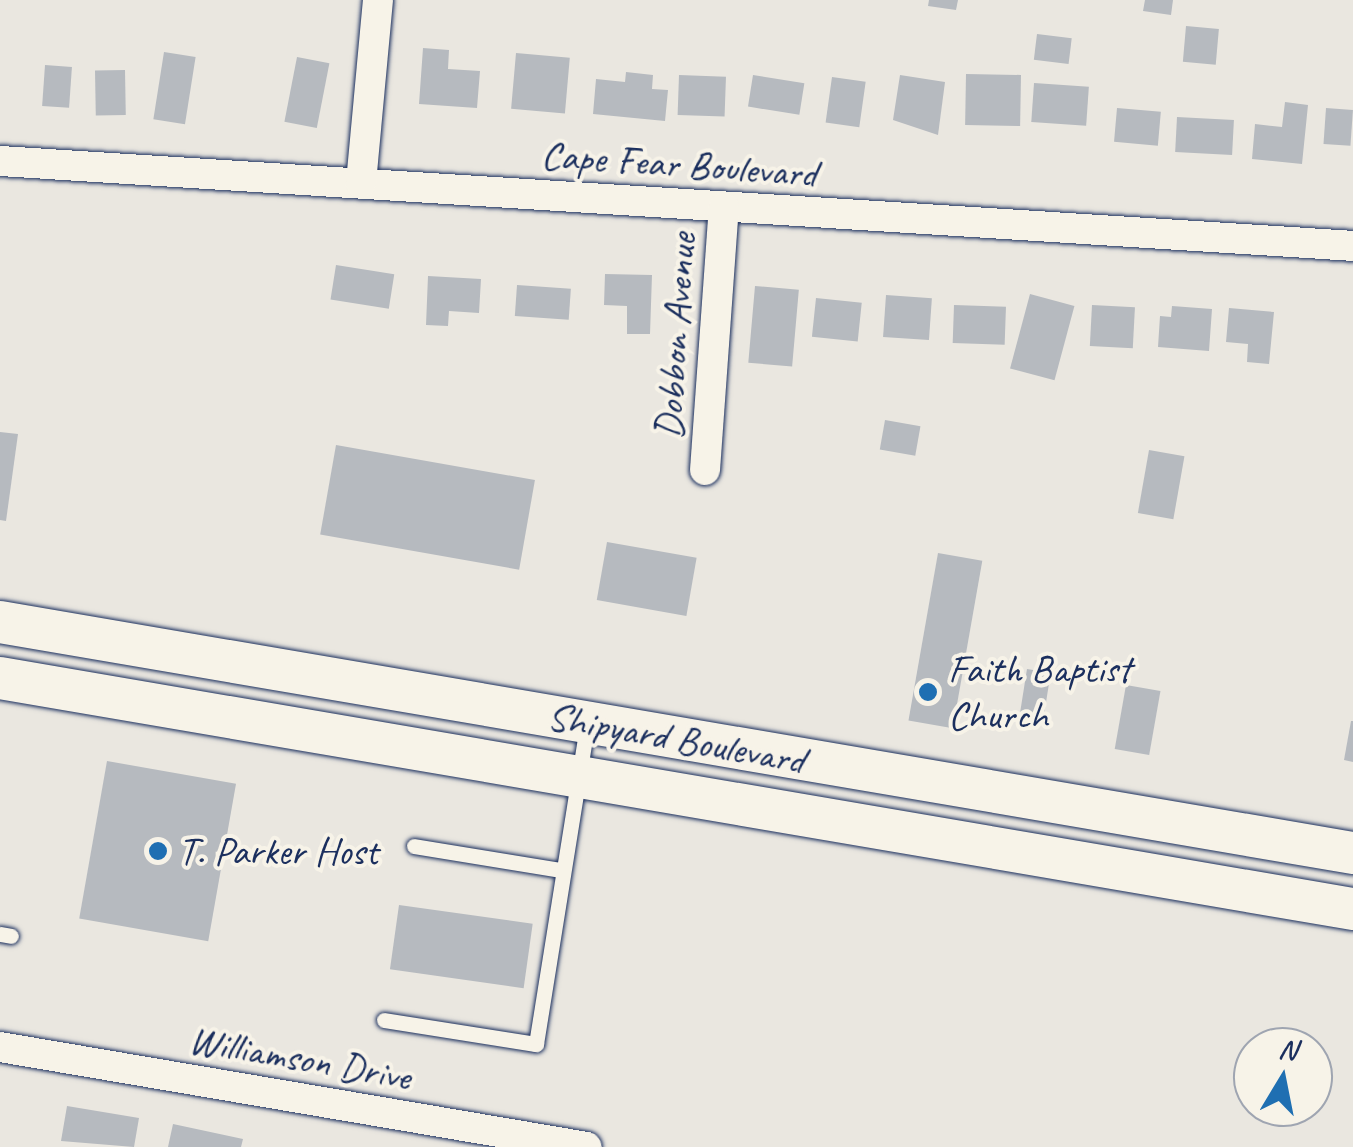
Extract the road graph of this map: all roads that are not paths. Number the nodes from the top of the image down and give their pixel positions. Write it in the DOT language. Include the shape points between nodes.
graph roads {
  1 [pos="378,0"];
  2 [pos="0,161"];
  3 [pos="361,183"];
  4 [pos="724,208"];
  5 [pos="1353,246"];
  6 [pos="705,470"];
  7 [pos="0,622"];
  8 [pos="0,678"];
  9 [pos="588,723"];
  10 [pos="578,776"];
  11 [pos="1056,802"];
  12 [pos="414,846"];
  13 [pos="1353,853"];
  14 [pos="1045,856"];
  15 [pos="560,870"];
  16 [pos="1353,908"];
  17 [pos="384,1020"];
  18 [pos="0,1047"];
  19 [pos="587,1147"];
  1 -- 3 [label="street"];
  2 -- 3 [label="street, Cape Fear Boulevard"];
  3 -- 4 [label="street, Cape Fear Boulevard"];
  4 -- 5 [label="street, Cape Fear Boulevard"];
  4 -- 6 [label="street, Dobbon Avenue"];
  7 -- 9 [label="main road, Shipyard Boulevard"];
  8 -- 10 [label="main road, Shipyard Boulevard"];
  9 -- 10 [label="lane"];
  9 -- 11 [label="main road, Shipyard Boulevard"];
  10 -- 14 [label="main road, Shipyard Boulevard"];
  10 -- 15 [label="lane"];
  11 -- 13 [label="main road, Shipyard Boulevard"];
  11 -- 14 [label="main road"];
  12 -- 15 [label="lane"];
  14 -- 16 [label="main road, Shipyard Boulevard"];
  15 -- 17 [label="lane" via="536,1044"];
  18 -- 19 [label="street, Williamson Drive"];
}
